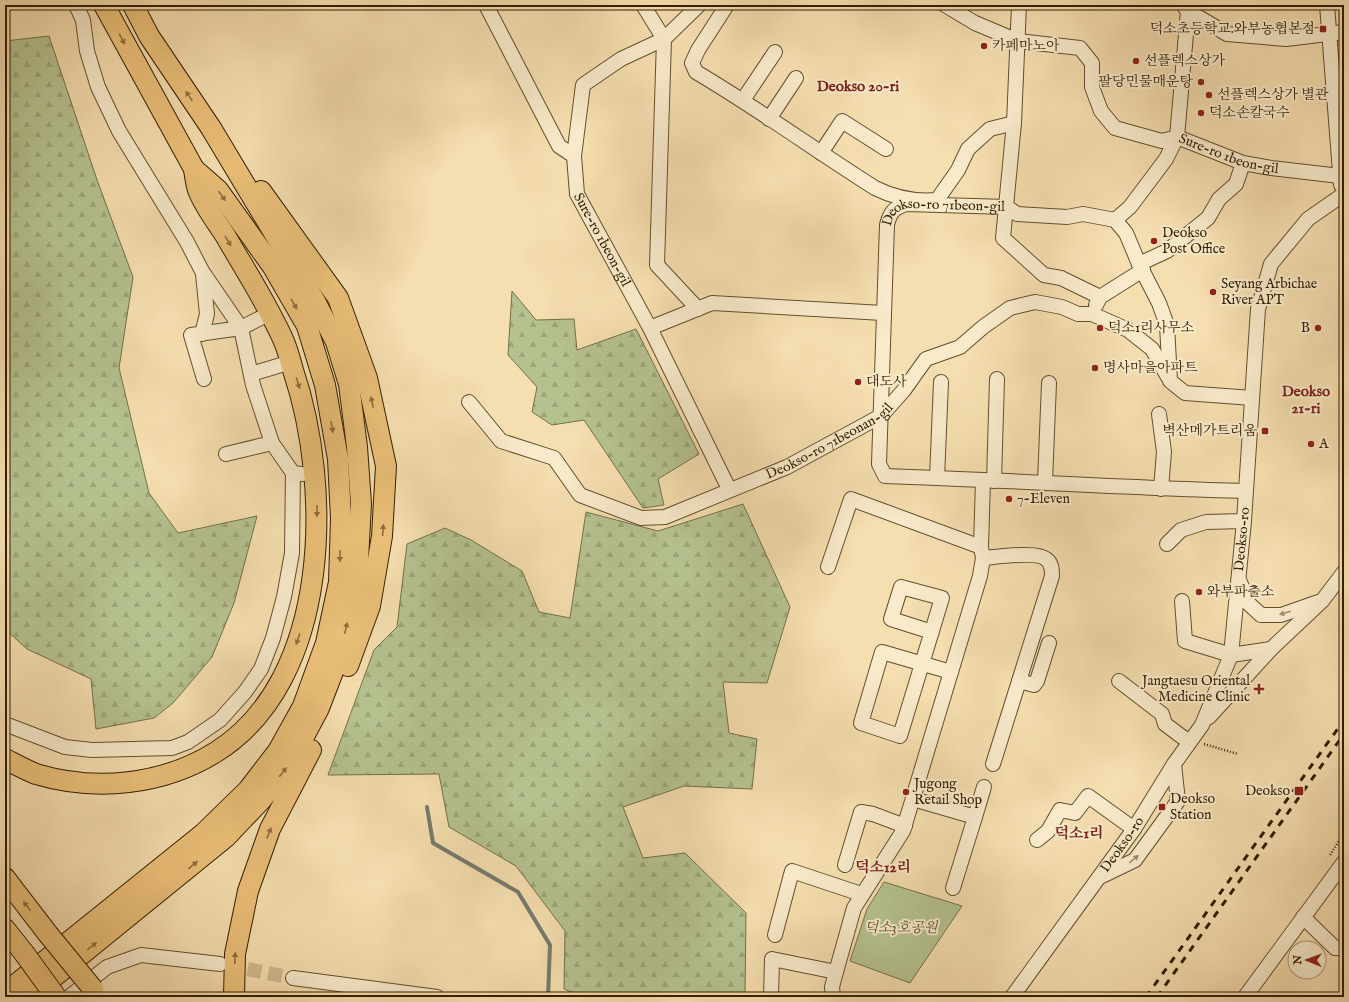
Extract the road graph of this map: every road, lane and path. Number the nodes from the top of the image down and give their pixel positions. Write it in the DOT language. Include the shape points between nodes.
graph roads {
  1 [pos="76,5"];
  2 [pos="104,5"];
  3 [pos="133,5"];
  4 [pos="643,5"];
  5 [pos="699,5"];
  6 [pos="727,5"];
  7 [pos="945,5"];
  8 [pos="1019,5"];
  9 [pos="1327,5"];
  10 [pos="488,6"];
  11 [pos="1185,8"];
  12 [pos="1344,32"];
  13 [pos="1328,34"];
  14 [pos="664,39"];
  15 [pos="1018,41"];
  16 [pos="775,52"];
  17 [pos="796,78"];
  18 [pos="743,100"];
  19 [pos="769,119"];
  20 [pos="1014,123"];
  21 [pos="211,128"];
  22 [pos="1177,137"];
  23 [pos="886,149"];
  24 [pos="821,153"];
  25 [pos="574,156"];
  26 [pos="1243,162"];
  27 [pos="194,169"];
  28 [pos="1340,176"];
  29 [pos="1343,196"];
  30 [pos="1007,207"];
  31 [pos="1115,220"];
  32 [pos="1141,267"];
  33 [pos="202,271"];
  34 [pos="1100,297"];
  35 [pos="698,309"];
  36 [pos="883,313"];
  37 [pos="270,314"];
  38 [pos="1092,314"];
  39 [pos="242,328"];
  40 [pos="650,328"];
  41 [pos="202,334"];
  42 [pos="291,362"];
  43 [pos="251,374"];
  44 [pos="204,379"];
  45 [pos="997,379"];
  46 [pos="1170,381"];
  47 [pos="941,382"];
  48 [pos="1049,383"];
  49 [pos="1252,398"];
  50 [pos="469,402"];
  51 [pos="1159,414"];
  52 [pos="881,416"];
  53 [pos="272,443"];
  54 [pos="226,454"];
  55 [pos="293,473"];
  56 [pos="316,476"];
  57 [pos="937,478"];
  58 [pos="989,480"];
  59 [pos="1045,482"];
  60 [pos="729,489"];
  61 [pos="1161,489"];
  62 [pos="1246,491"];
  63 [pos="1244,521"];
  64 [pos="1166,544"];
  65 [pos="982,552"];
  66 [pos="828,567"];
  67 [pos="1344,572"];
  68 [pos="1238,580"];
  69 [pos="1322,600"];
  70 [pos="1182,601"];
  71 [pos="932,632"];
  72 [pos="1050,643"];
  73 [pos="1271,649"];
  74 [pos="1231,655"];
  75 [pos="922,664"];
  76 [pos="951,672"];
  77 [pos="1019,681"];
  78 [pos="1119,681"];
  79 [pos="5,724"];
  80 [pos="1202,725"];
  81 [pos="1196,743"];
  82 [pos="1238,754"];
  83 [pos="5,759"];
  84 [pos="993,764"];
  85 [pos="1174,764"];
  86 [pos="984,787"];
  87 [pos="913,799"];
  88 [pos="975,816"];
  89 [pos="905,826"];
  90 [pos="1134,829"];
  91 [pos="1344,833"];
  92 [pos="1037,840"];
  93 [pos="1330,855"];
  94 [pos="1344,862"];
  95 [pos="845,865"];
  96 [pos="1100,877"];
  97 [pos="5,878"];
  98 [pos="953,888"];
  99 [pos="861,894"];
  100 [pos="1303,917"];
  101 [pos="5,929"];
  102 [pos="5,934"];
  103 [pos="775,935"];
  104 [pos="1344,948"];
  105 [pos="24,953"];
  106 [pos="220,964"];
  107 [pos="836,972"];
  108 [pos="293,978"];
  109 [pos="5,993"];
  110 [pos="97,993"];
  111 [pos="28,997"];
  112 [pos="56,997"];
  113 [pos="69,997"];
  114 [pos="234,997"];
  115 [pos="437,997"];
  116 [pos="771,997"];
  117 [pos="833,997"];
  118 [pos="1012,997"];
  119 [pos="1245,997"];
  1 -- 33 [label="street" via="83,20 88,52 98,87 116,124"];
  2 -- 27 [label="highway, one-way"];
  21 -- 3 [label="highway, one-way" via="149,36"];
  4 -- 14 [label="street"];
  5 -- 14 [label="street, Sure-ro 1beon-gil"];
  6 -- 18 [label="street" via="692,63 696,72"];
  7 -- 15 [label="street, Sure-ro 1beon-gil" via="975,23"];
  8 -- 15 [label="street"];
  9 -- 13 [label="street"];
  10 -- 25 [label="street" via="559,146"];
  11 -- 13 [label="street" via="1227,34 1286,39"];
  11 -- 22 [label="street"];
  12 -- 13 [label="street"];
  13 -- 28 [label="street"];
  14 -- 25 [label="street, Sure-ro 1beon-gil" via="621,59 583,85"];
  14 -- 35 [label="street" via="657,265"];
  15 -- 20 [label="street"];
  15 -- 22 [label="street, Sure-ro 1beon-gil" via="1080,48 1092,63 1092,87 1101,111 1115,128 1162,141"];
  16 -- 18 [label="street"];
  17 -- 19 [label="street"];
  18 -- 19 [label="street"];
  19 -- 24 [label="street"];
  20 -- 24 [label="street" via="990,129 968,148 958,170 937,200 923,202 892,196"];
  20 -- 30 [label="street"];
  111 -- 21 [label="highway, one-way" via="214,847 262,799 292,759 319,708 340,656 357,579 361,504 357,447 349,384 336,342 316,303"];
  114 -- 21 [label="highway, one-way" via="235,954 248,891 270,829 336,701 370,606 382,536 386,466 367,378 338,298 279,213"];
  22 -- 26 [label="street, Sure-ro 1beon-gil"];
  22 -- 31 [label="street" via="1166,159 1130,207"];
  23 -- 24 [label="street" via="842,121"];
  25 -- 40 [label="street, Sure-ro 1beon-gil" via="577,194"];
  26 -- 28 [label="street, Sure-ro 1beon-gil"];
  26 -- 32 [label="street" via="1236,184 1219,198 1208,218"];
  27 -- 37 [label="highway, one-way" via="198,190"];
  27 -- 109 [label="highway, one-way" via="218,190 273,267 307,326 325,385 338,459 341,518 339,582 326,643 303,706 278,751 248,790 204,833"];
  28 -- 29 [label="street"];
  29 -- 49 [label="street, Deokso-ro" via="1308,219 1271,264 1258,309"];
  30 -- 31 [label="street, Deokso-ro 71beon-gil" via="1017,214 1067,217 1082,214"];
  30 -- 34 [label="street" via="1003,238 1044,275 1061,278"];
  30 -- 36 [label="street, Deokso-ro 71beon-gil" via="906,204 894,208 887,225"];
  31 -- 32 [label="street" via="1126,233"];
  32 -- 34 [label="street"];
  32 -- 46 [label="street" via="1167,325"];
  33 -- 39 [label="street"];
  33 -- 41 [label="street" via="207,314"];
  34 -- 38 [label="street"];
  35 -- 36 [label="street" via="712,303"];
  35 -- 40 [label="street"];
  36 -- 52 [label="street, Deokso-ro 71beon-gil"];
  37 -- 39 [label="street"];
  37 -- 42 [label="highway" via="283,338"];
  38 -- 46 [label="street, Deokso-ro 71beonan-gil" via="1128,330 1152,349"];
  38 -- 52 [label="street, Deokso-ro 71beonan-gil" via="1078,314 1062,307 1035,302 1010,308 960,347 926,358 904,390"];
  39 -- 41 [label="street"];
  39 -- 43 [label="street"];
  40 -- 60 [label="street, Sure-ro 1beon-gil"];
  41 -- 44 [label="street" via="191,335"];
  42 -- 43 [label="street"];
  42 -- 56 [label="highway, one-way" via="303,400"];
  43 -- 53 [label="street"];
  45 -- 58 [label="street"];
  46 -- 49 [label="street" via="1185,393"];
  47 -- 57 [label="street"];
  48 -- 59 [label="street"];
  49 -- 62 [label="street, Deokso-ro"];
  50 -- 60 [label="street, Deokso-ro 71beonan-gil" via="501,441 554,458 580,495 641,518 665,517"];
  51 -- 61 [label="street" via="1164,452"];
  52 -- 57 [label="street, Deokso-ro 71beon-gil" via="879,464 885,476"];
  52 -- 60 [label="street, Deokso-ro 71beonan-gil" via="787,467"];
  53 -- 54 [label="street"];
  53 -- 55 [label="street"];
  55 -- 56 [label="street"];
  55 -- 79 [label="street" via="292,552 273,638 261,669 220,720 188,742 172,748 158,749 92,750 65,747"];
  56 -- 83 [label="highway, one-way" via="314,566 304,621 288,667 248,728 223,748 195,765 160,776 113,785 73,782 35,773"];
  57 -- 58 [label="street"];
  58 -- 59 [label="street"];
  58 -- 65 [label="street"];
  59 -- 61 [label="street"];
  61 -- 62 [label="street"];
  62 -- 63 [label="street, Deokso-ro"];
  63 -- 64 [label="street" via="1206,522 1181,530"];
  63 -- 68 [label="street, Deokso-ro"];
  65 -- 66 [label="street" via="850,499"];
  65 -- 76 [label="street" via="980,576"];
  65 -- 77 [label="street" via="1037,555 1046,558 1052,567 1052,576"];
  67 -- 69 [label="street"];
  69 -- 68 [label="street, one-way" via="1281,615 1261,615 1248,603"];
  68 -- 74 [label="street, Deokso-ro"];
  69 -- 73 [label="street"];
  70 -- 74 [label="street" via="1185,641"];
  71 -- 75 [label="street"];
  72 -- 77 [label="street" via="1034,685"];
  73 -- 74 [label="street"];
  73 -- 80 [label="street"];
  74 -- 80 [label="street, Deokso-ro"];
  75 -- 75 [label="street" via="882,652 861,723 900,736"];
  75 -- 76 [label="street"];
  76 -- 87 [label="street"];
  77 -- 84 [label="street"];
  78 -- 81 [label="street" via="1162,714 1165,724"];
  80 -- 81 [label="street, Deokso-ro"];
  81 -- 82 [label="path"];
  81 -- 85 [label="street, Deokso-ro"];
  85 -- 90 [label="street, Deokso-ro"];
  96 -- 85 [label="street, one-way" via="1135,860 1178,801"];
  86 -- 88 [label="street"];
  87 -- 88 [label="street"];
  87 -- 89 [label="street"];
  88 -- 98 [label="street"];
  89 -- 95 [label="street" via="861,812"];
  89 -- 99 [label="street"];
  90 -- 92 [label="street" via="1088,796 1075,813 1060,810 1048,831"];
  90 -- 96 [label="street, Deokso-ro"];
  91 -- 93 [label="path"];
  94 -- 100 [label="street"];
  96 -- 118 [label="street, Deokso-ro"];
  110 -- 97 [label="highway, one-way, bridge"];
  99 -- 103 [label="street" via="792,871"];
  99 -- 107 [label="street" via="854,908"];
  100 -- 104 [label="street" via="1335,948"];
  100 -- 119 [label="street"];
  101 -- 105 [label="highway"];
  102 -- 105 [label="highway"];
  105 -- 112 [label="highway, bridge"];
  106 -- 113 [label="street" via="141,955 107,967"];
  107 -- 116 [label="street" via="772,959"];
  107 -- 117 [label="street" via="832,987"];
  108 -- 115 [label="street"];
}
